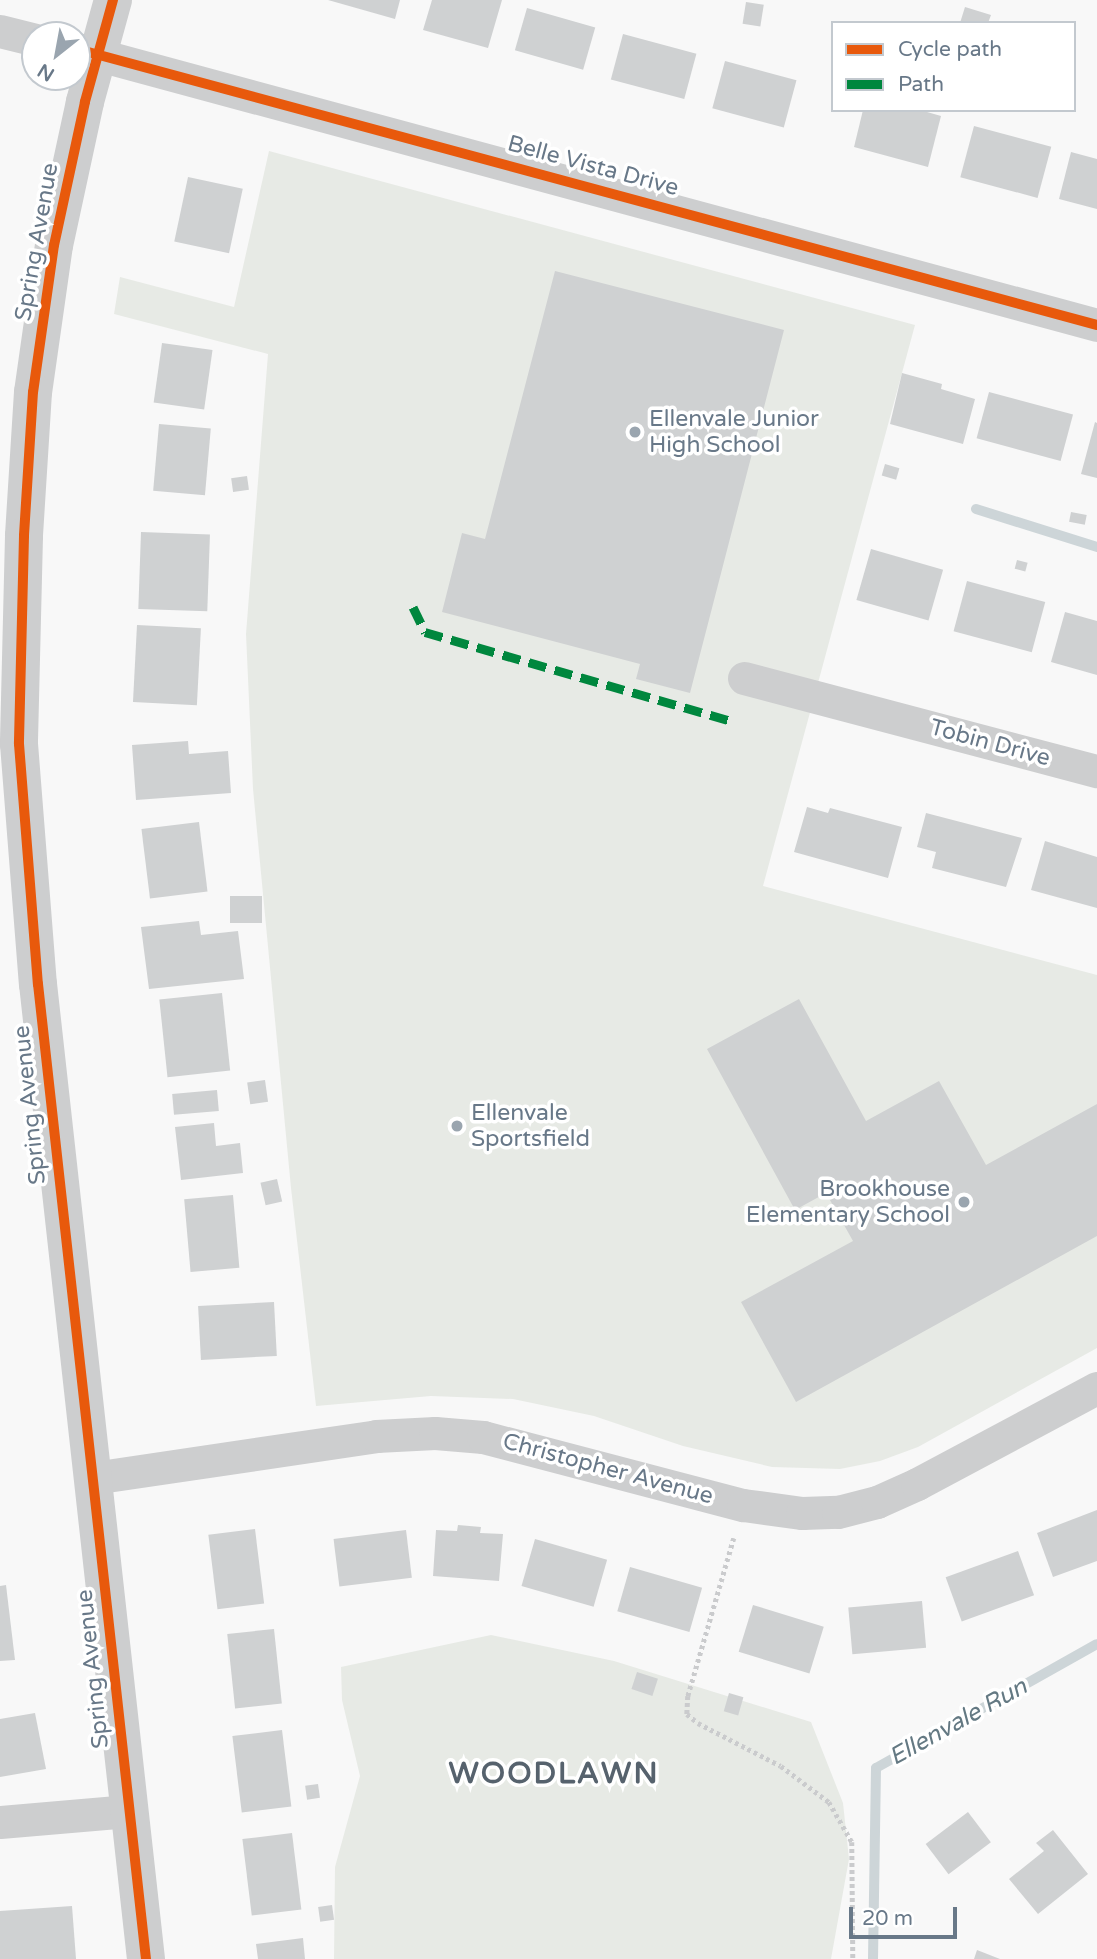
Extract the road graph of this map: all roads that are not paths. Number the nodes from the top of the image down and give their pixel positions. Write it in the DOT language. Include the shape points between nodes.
graph roads {
  1 [pos="113,0"];
  2 [pos="0,31"];
  3 [pos="21,36"];
  4 [pos="91,45"];
  5 [pos="91,52"];
  6 [pos="81,91"];
  7 [pos="1097,325"];
  8 [pos="12,535"];
  9 [pos="744,678"];
  10 [pos="1097,771"];
  11 [pos="1097,1388"];
  12 [pos="93,1478"];
  13 [pos="129,1811"];
  14 [pos="0,1822"];
  15 [pos="146,1959"];
  1 -- 4 [label="street, Spring Avenue"];
  2 -- 3 [label="street"];
  5 -- 7 [label="street, Belle Vista Drive"];
  6 -- 8 [label="street, Spring Avenue"];
  8 -- 12 [label="street, Spring Avenue" via="24,834"];
  9 -- 10 [label="street, Tobin Drive"];
  11 -- 12 [label="street, Christopher Avenue" via="917,1485 838,1512 802,1513 743,1505 483,1437 435,1433 376,1436"];
  12 -- 13 [label="street, Spring Avenue"];
  13 -- 14 [label="street"];
  13 -- 15 [label="street, Spring Avenue"];
}
